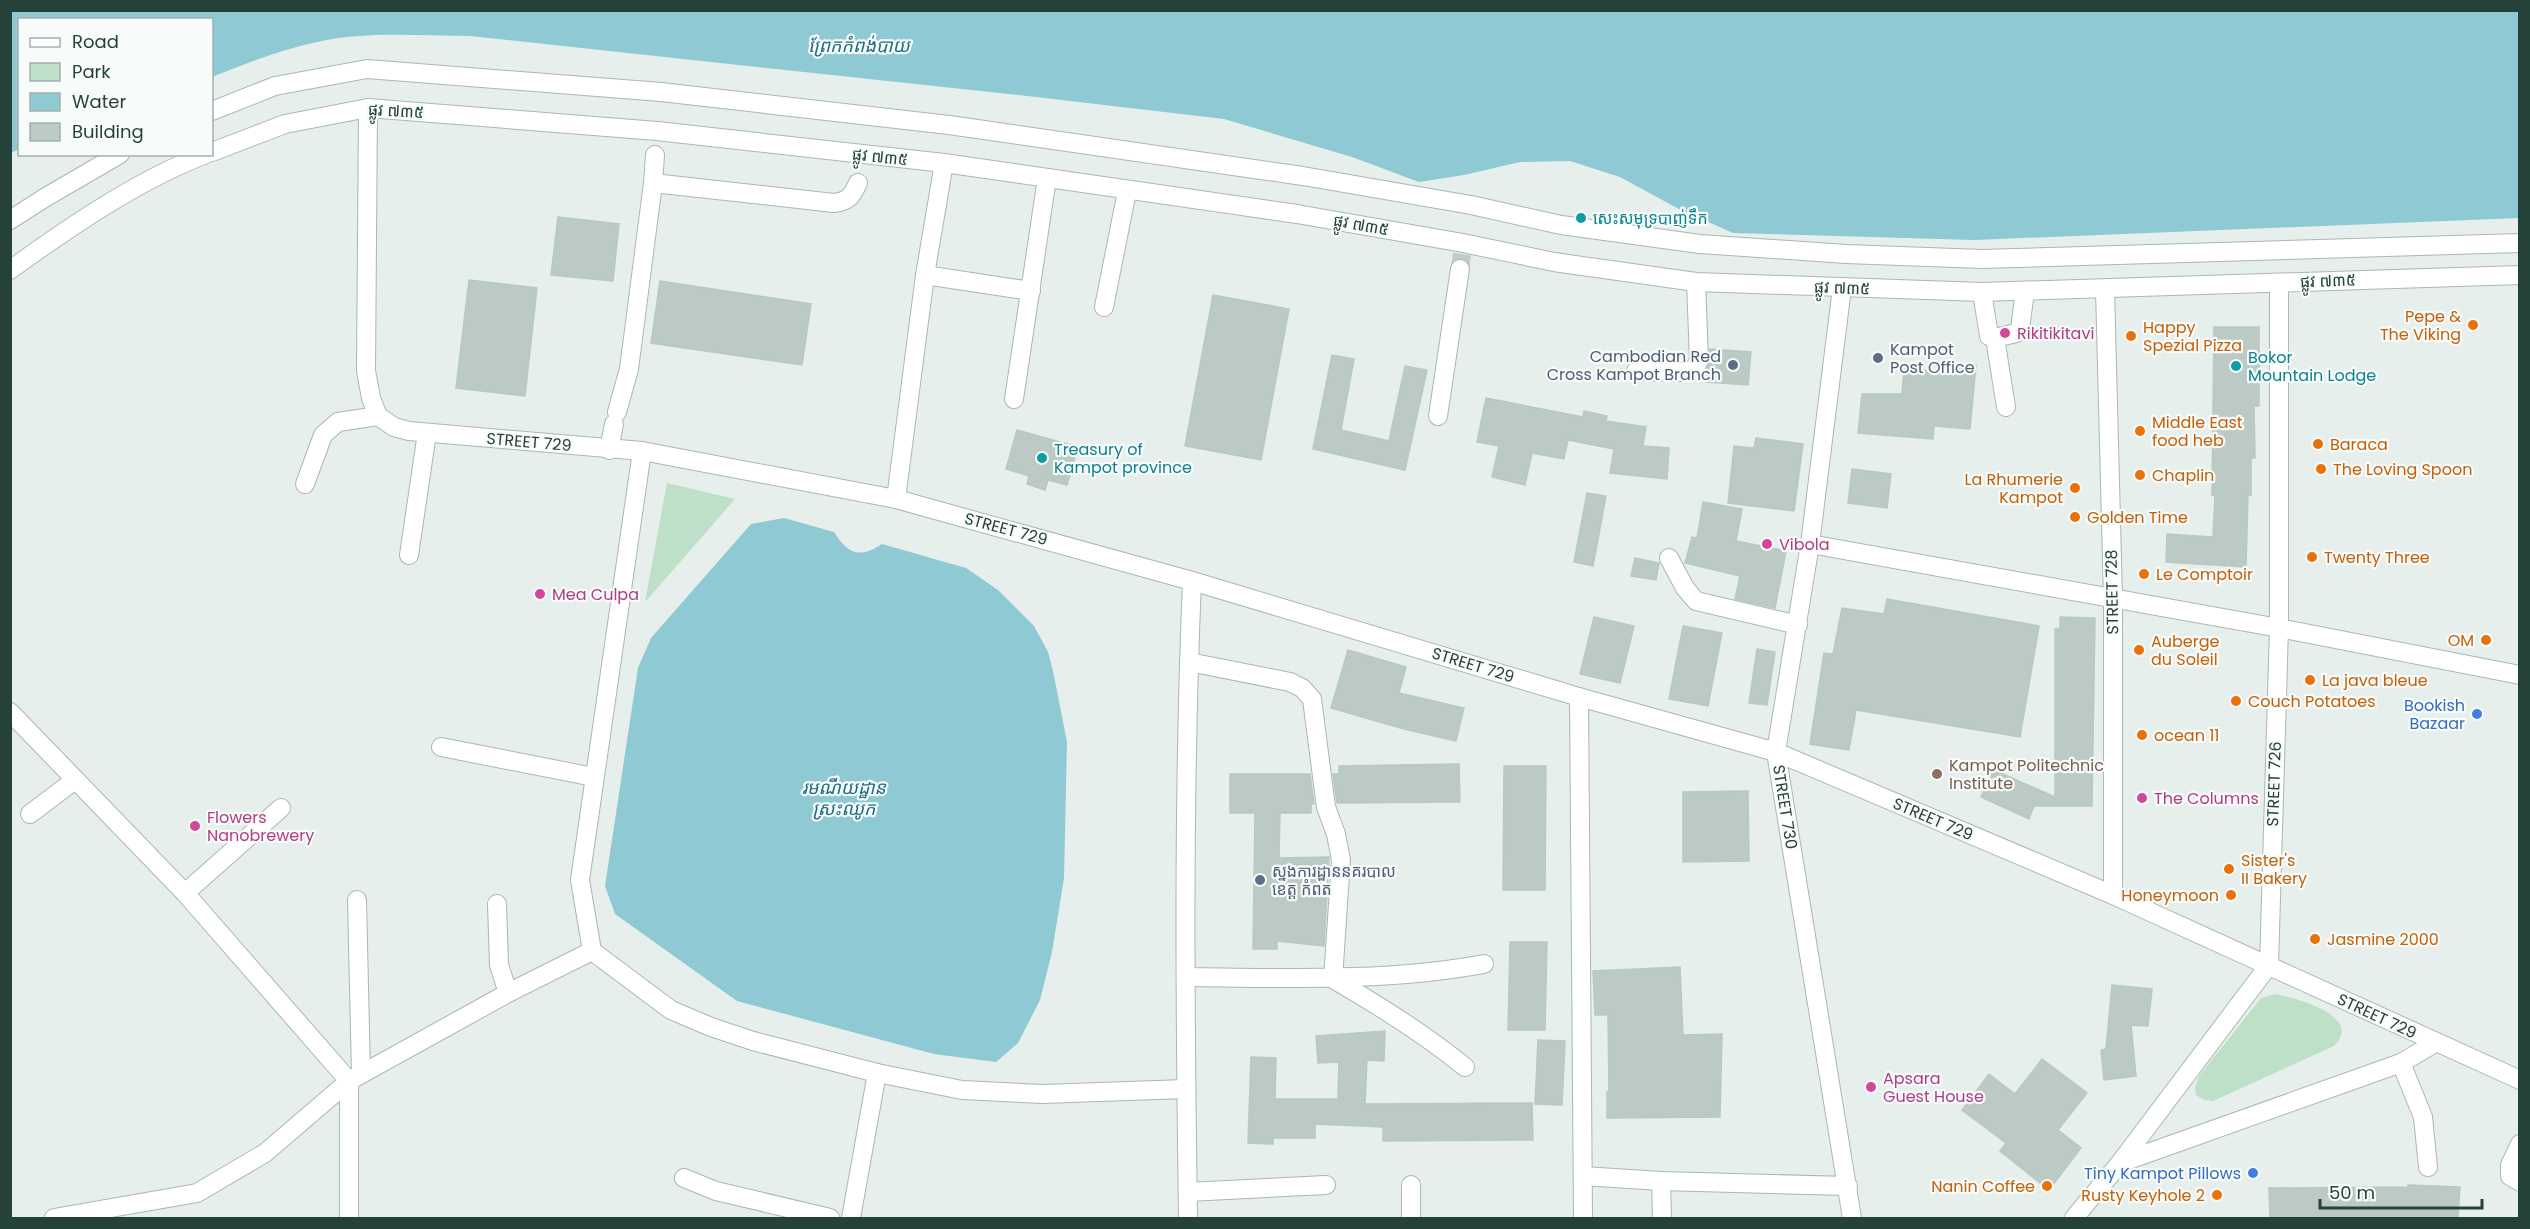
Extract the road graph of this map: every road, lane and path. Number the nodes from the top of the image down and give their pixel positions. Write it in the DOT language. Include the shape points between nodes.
graph roads {
  1 [pos="369,108"];
  2 [pos="213,111"];
  3 [pos="657,143"];
  4 [pos="213,152"];
  5 [pos="116,156"];
  6 [pos="201,156"];
  7 [pos="944,164"];
  8 [pos="860,170"];
  9 [pos="1047,178"];
  10 [pos="653,183"];
  11 [pos="1127,191"];
  12 [pos="10,220"];
  13 [pos="2520,243"];
  14 [pos="1462,255"];
  15 [pos="10,270"];
  16 [pos="925,275"];
  17 [pos="2520,275"];
  18 [pos="1696,282"];
  19 [pos="2279,283"];
  20 [pos="1842,288"];
  21 [pos="2105,288"];
  22 [pos="1031,291"];
  23 [pos="2025,291"];
  24 [pos="1982,292"];
  25 [pos="1104,308"];
  26 [pos="1995,339"];
  27 [pos="1636,371"];
  28 [pos="1014,399"];
  29 [pos="2006,407"];
  30 [pos="378,416"];
  31 [pos="1438,416"];
  32 [pos="428,433"];
  33 [pos="609,450"];
  34 [pos="642,451"];
  35 [pos="305,484"];
  36 [pos="896,499"];
  37 [pos="1810,544"];
  38 [pos="409,555"];
  39 [pos="1669,558"];
  40 [pos="1192,581"];
  41 [pos="2113,598"];
  42 [pos="1798,625"];
  43 [pos="2279,628"];
  44 [pos="1189,662"];
  45 [pos="2520,675"];
  46 [pos="1579,697"];
  47 [pos="10,712"];
  48 [pos="441,747"];
  49 [pos="1776,752"];
  50 [pos="594,777"];
  51 [pos="75,780"];
  52 [pos="281,808"];
  53 [pos="30,814"];
  54 [pos="184,893"];
  55 [pos="2113,895"];
  56 [pos="357,900"];
  57 [pos="497,904"];
  58 [pos="592,951"];
  59 [pos="1484,964"];
  60 [pos="2269,965"];
  61 [pos="1187,976"];
  62 [pos="1333,979"];
  63 [pos="507,993"];
  64 [pos="2435,1043"];
  65 [pos="2401,1063"];
  66 [pos="1465,1067"];
  67 [pos="877,1073"];
  68 [pos="355,1078"];
  69 [pos="2520,1080"];
  70 [pos="1186,1089"];
  71 [pos="2520,1144"];
  72 [pos="2120,1163"];
  73 [pos="2428,1167"];
  74 [pos="1583,1176"];
  75 [pos="684,1178"];
  76 [pos="1662,1181"];
  77 [pos="2520,1182"];
  78 [pos="1326,1185"];
  79 [pos="1411,1185"];
  80 [pos="1848,1186"];
  81 [pos="1188,1192"];
  82 [pos="54,1218"];
  83 [pos="350,1218"];
  84 [pos="830,1218"];
  85 [pos="851,1218"];
  86 [pos="1188,1218"];
  87 [pos="1411,1218"];
  88 [pos="1583,1218"];
  89 [pos="1662,1218"];
  90 [pos="1852,1218"];
  91 [pos="2074,1218"];
  1 -- 3 [label="street, ផ្លូវ ៧៣៥"];
  1 -- 4 [label="street, ផ្លូវ ៧៣៥" via="285,124"];
  1 -- 30 [label="street" via="366,371"];
  2 -- 13 [label="street" via="275,86 367,69 661,92 948,125 1303,176 1561,225 1700,244 1982,260"];
  3 -- 8 [label="street, ផ្លូវ ៧៣៥"];
  3 -- 10 [label="street"];
  5 -- 12 [label="street"];
  6 -- 15 [label="street" via="67,229"];
  7 -- 8 [label="street, ផ្លូវ ៧៣៥"];
  7 -- 9 [label="street, ផ្លូវ ៧៣៥"];
  7 -- 16 [label="street"];
  8 -- 10 [label="street" via="851,197 834,203"];
  9 -- 11 [label="street, ផ្លូវ ៧៣៥"];
  9 -- 22 [label="street"];
  10 -- 33 [label="street" via="629,369"];
  11 -- 14 [label="street, ផ្លូវ ៧៣៥" via="1297,214"];
  11 -- 25 [label="street"];
  14 -- 18 [label="street, ផ្លូវ ៧៣៥" via="1554,262"];
  14 -- 31 [label="street"];
  16 -- 22 [label="street"];
  16 -- 36 [label="street"];
  17 -- 19 [label="street, ផ្លូវ ៧៣៥"];
  18 -- 20 [label="street, ផ្លូវ ៧៣៥"];
  18 -- 27 [label="street" via="1695,368 1689,372"];
  19 -- 21 [label="street, ផ្លូវ ៧៣៥"];
  19 -- 43 [label="street, STREET 726"];
  20 -- 24 [label="street, ផ្លូវ ៧៣៥"];
  20 -- 37 [label="street, STREET 730"];
  21 -- 23 [label="street, ផ្លូវ ៧៣៥"];
  21 -- 41 [label="street, STREET 728"];
  22 -- 28 [label="street"];
  23 -- 24 [label="street, ផ្លូវ ៧៣៥"];
  23 -- 26 [label="street" via="2020,329"];
  24 -- 26 [label="street" via="1987,329"];
  26 -- 29 [label="street"];
  30 -- 32 [label="street, STREET 729" via="394,427"];
  30 -- 35 [label="street" via="338,422 323,435"];
  32 -- 33 [label="street, STREET 729"];
  32 -- 38 [label="street"];
  33 -- 34 [label="street, STREET 729"];
  34 -- 36 [label="street, STREET 729"];
  34 -- 50 [label="street"];
  36 -- 40 [label="street, STREET 729"];
  37 -- 41 [label="street"];
  37 -- 42 [label="street, STREET 730"];
  39 -- 42 [label="street" via="1696,601"];
  40 -- 44 [label="street"];
  40 -- 46 [label="street, STREET 729"];
  41 -- 43 [label="street"];
  41 -- 55 [label="street, STREET 728"];
  42 -- 49 [label="street, STREET 730"];
  43 -- 45 [label="street"];
  43 -- 60 [label="street, STREET 726"];
  44 -- 61 [label="street"];
  44 -- 62 [label="street" via="1290,682 1312,699 1326,807 1341,860"];
  46 -- 49 [label="street, STREET 729"];
  46 -- 74 [label="street"];
  47 -- 51 [label="street"];
  48 -- 50 [label="street"];
  49 -- 55 [label="street, STREET 729"];
  49 -- 80 [label="street, STREET 730"];
  50 -- 58 [label="street" via="580,880"];
  51 -- 53 [label="street"];
  51 -- 54 [label="street"];
  52 -- 54 [label="street"];
  54 -- 68 [label="street"];
  55 -- 60 [label="street, STREET 729"];
  56 -- 68 [label="street"];
  57 -- 63 [label="street" via="499,965"];
  58 -- 63 [label="street"];
  58 -- 67 [label="street" via="671,1010 701,1023 753,1041"];
  59 -- 62 [label="street" via="1424,974"];
  60 -- 64 [label="street, STREET 729"];
  60 -- 72 [label="street"];
  61 -- 62 [label="street"];
  61 -- 70 [label="street"];
  62 -- 66 [label="street" via="1400,1017"];
  63 -- 68 [label="street"];
  64 -- 65 [label="street"];
  64 -- 69 [label="street, STREET 729"];
  65 -- 72 [label="street"];
  65 -- 73 [label="street" via="2422,1117"];
  67 -- 70 [label="street" via="973,1090 1042,1094"];
  67 -- 85 [label="street"];
  68 -- 82 [label="street" via="265,1153 197,1194"];
  68 -- 83 [label="street"];
  70 -- 81 [label="street"];
  71 -- 77 [label="street" via="2510,1164 2510,1176"];
  72 -- 91 [label="street"];
  74 -- 76 [label="street"];
  74 -- 88 [label="street"];
  75 -- 84 [label="street" via="716,1191"];
  76 -- 80 [label="street"];
  76 -- 89 [label="street"];
  78 -- 81 [label="street"];
  79 -- 87 [label="street"];
  80 -- 90 [label="street, STREET 730"];
  81 -- 86 [label="street"];
}
